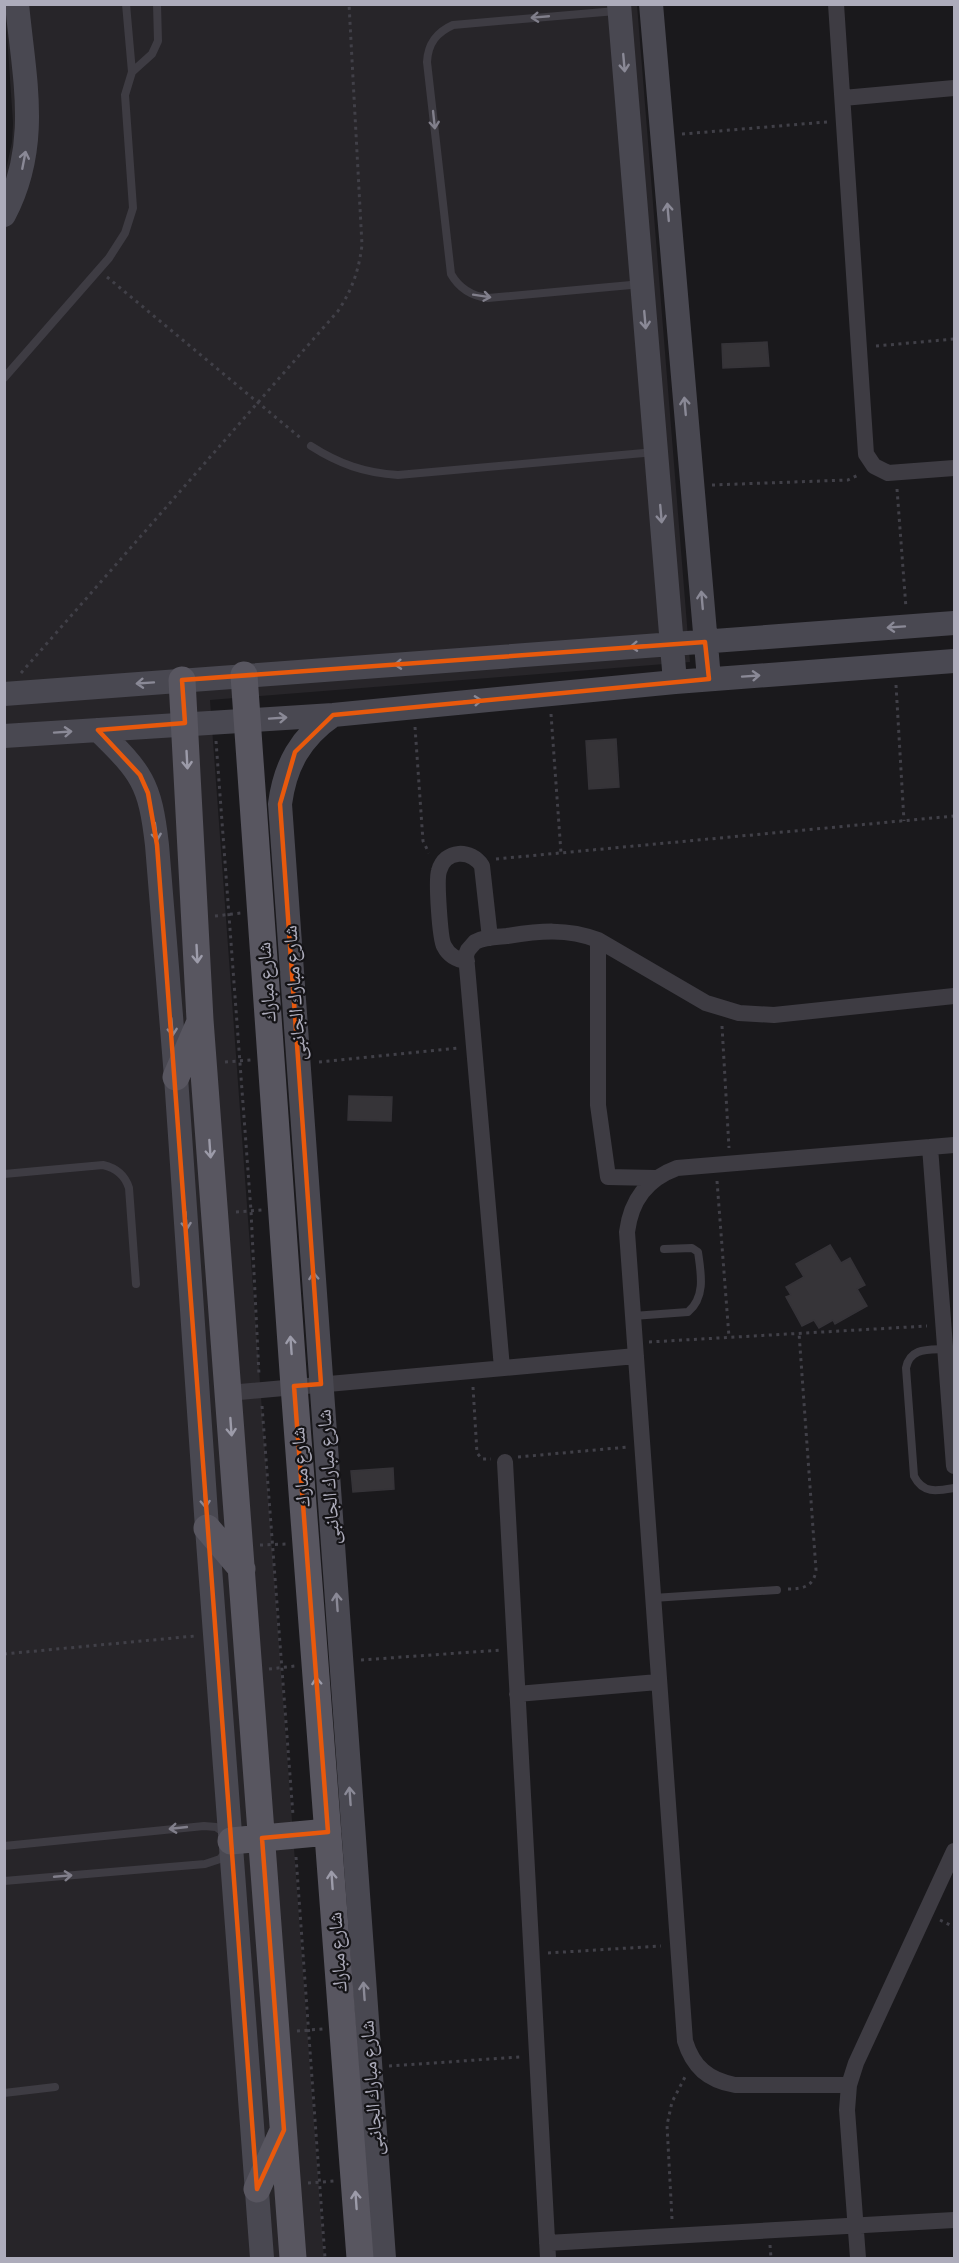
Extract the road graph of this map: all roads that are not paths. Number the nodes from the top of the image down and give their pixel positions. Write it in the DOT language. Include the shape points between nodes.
graph roads {
  1 [pos="17,4"];
  2 [pos="126,4"];
  3 [pos="156,4"];
  4 [pos="651,4"];
  5 [pos="836,4"];
  6 [pos="619,8"];
  7 [pos="132,72"];
  8 [pos="954,88"];
  9 [pos="843,98"];
  10 [pos="4,214"];
  11 [pos="642,284"];
  12 [pos="4,378"];
  13 [pos="311,446"];
  14 [pos="656,452"];
  15 [pos="954,468"];
  16 [pos="954,623"];
  17 [pos="705,642"];
  18 [pos="671,644"];
  19 [pos="954,661"];
  20 [pos="244,675"];
  21 [pos="182,680"];
  22 [pos="709,680"];
  23 [pos="675,682"];
  24 [pos="4,694"];
  25 [pos="333,715"];
  26 [pos="248,720"];
  27 [pos="185,723"];
  28 [pos="98,730"];
  29 [pos="4,736"];
  30 [pos="490,938"];
  31 [pos="598,940"];
  32 [pos="467,961"];
  33 [pos="954,996"];
  34 [pos="200,1020"];
  35 [pos="176,1077"];
  36 [pos="954,1145"];
  37 [pos="930,1147"];
  38 [pos="4,1174"];
  39 [pos="655,1178"];
  40 [pos="664,1250"];
  41 [pos="136,1284"];
  42 [pos="633,1316"];
  43 [pos="635,1349"];
  44 [pos="946,1349"];
  45 [pos="502,1368"];
  46 [pos="321,1384"];
  47 [pos="294,1386"];
  48 [pos="229,1393"];
  49 [pos="954,1447"];
  50 [pos="506,1459"];
  51 [pos="954,1467"];
  52 [pos="954,1488"];
  53 [pos="207,1528"];
  54 [pos="241,1558"];
  55 [pos="777,1590"];
  56 [pos="652,1598"];
  57 [pos="328,1663"];
  58 [pos="658,1682"];
  59 [pos="517,1694"];
  60 [pos="328,1832"];
  61 [pos="262,1838"];
  62 [pos="231,1840"];
  63 [pos="4,1846"];
  64 [pos="954,1851"];
  65 [pos="4,1881"];
  66 [pos="849,2085"];
  67 [pos="55,2087"];
  68 [pos="4,2094"];
  69 [pos="284,2130"];
  70 [pos="257,2189"];
  71 [pos="954,2220"];
  72 [pos="856,2226"];
  73 [pos="547,2251"];
  74 [pos="262,2259"];
  75 [pos="293,2259"];
  76 [pos="360,2259"];
  77 [pos="384,2259"];
  78 [pos="858,2259"];
  10 -- 1 [label="main road, one-way" via="22,172 28,135"];
  2 -- 7 [label="lane"];
  3 -- 7 [label="lane" via="159,41 152,54"];
  17 -- 4 [label="main road, one-way"];
  5 -- 9 [label="street"];
  6 -- 11 [label="main road, one-way"];
  6 -- 11 [label="lane, one-way" via="453,25 432,41 427,62 451,273 460,286 473,295 488,298"];
  7 -- 12 [label="lane" via="125,107 133,208 122,239"];
  8 -- 9 [label="street"];
  9 -- 15 [label="street" via="866,454 880,470"];
  11 -- 14 [label="main road, one-way"];
  13 -- 14 [label="lane" via="356,469 398,475"];
  14 -- 18 [label="main road, one-way"];
  16 -- 17 [label="main road, one-way"];
  17 -- 18 [label="main road"];
  17 -- 22 [label="main road"];
  18 -- 20 [label="main road, one-way"];
  18 -- 23 [label="main road"];
  22 -- 19 [label="main road, one-way"];
  20 -- 21 [label="main road"];
  20 -- 26 [label="main road, شارع مبارك"];
  21 -- 24 [label="main road, one-way"];
  21 -- 27 [label="main road"];
  22 -- 23 [label="main road"];
  25 -- 23 [label="main road, one-way"];
  26 -- 25 [label="main road, one-way"];
  46 -- 25 [label="main road, شارع مبارك الجانبى, one-way" via="280,804 295,752 305,738"];
  26 -- 27 [label="main road"];
  47 -- 26 [label="main road, شارع مبارك, one-way"];
  27 -- 28 [label="main road"];
  27 -- 34 [label="main road, one-way"];
  29 -- 28 [label="main road, one-way"];
  28 -- 35 [label="main road, one-way" via="140,775 154,815"];
  30 -- 31 [label="street" via="558,930"];
  30 -- 32 [label="street" via="471,945"];
  30 -- 32 [label="street" via="482,866 468,854 448,858 438,877 442,942 449,954"];
  31 -- 33 [label="street" via="706,1003 756,1015"];
  31 -- 39 [label="street" via="598,1105 608,1177"];
  32 -- 45 [label="street"];
  34 -- 35 [label="main road"];
  34 -- 48 [label="main road, one-way"];
  35 -- 53 [label="main road, one-way"];
  36 -- 37 [label="street"];
  37 -- 39 [label="street" via="677,1168"];
  37 -- 44 [label="street"];
  38 -- 41 [label="lane" via="103,1165 118,1170 129,1188"];
  39 -- 42 [label="street" via="638,1196 628,1219"];
  40 -- 42 [label="lane" via="692,1248 698,1252 698,1300 688,1312"];
  42 -- 43 [label="street"];
  43 -- 45 [label="street"];
  43 -- 56 [label="street"];
  44 -- 49 [label="street"];
  44 -- 52 [label="lane" via="921,1350 907,1362 906,1368 914,1476 929,1490"];
  45 -- 46 [label="street"];
  46 -- 47 [label="street"];
  57 -- 46 [label="main road, شارع مبارك الجانبى, one-way"];
  47 -- 48 [label="street"];
  47 -- 57 [label="main road, شارع مبارك" via="306,1542"];
  48 -- 54 [label="main road, one-way"];
  49 -- 51 [label="street"];
  50 -- 59 [label="street"];
  53 -- 54 [label="main road"];
  53 -- 62 [label="main road"];
  54 -- 61 [label="main road"];
  55 -- 56 [label="lane"];
  56 -- 58 [label="street"];
  60 -- 57 [label="main road, شارع مبارك, one-way"];
  77 -- 57 [label="main road, شارع مبارك الجانبى, one-way" via="370,2068"];
  58 -- 59 [label="street"];
  58 -- 66 [label="street" via="685,2041 694,2063 712,2079 735,2085"];
  59 -- 73 [label="street"];
  60 -- 61 [label="main road"];
  76 -- 60 [label="main road, شارع مبارك, one-way"];
  61 -- 62 [label="main road"];
  61 -- 69 [label="main road"];
  62 -- 63 [label="lane, one-way" via="221,1829 204,1826"];
  65 -- 62 [label="lane, one-way" via="212,1862 225,1854"];
  62 -- 70 [label="main road"];
  64 -- 66 [label="street"];
  66 -- 72 [label="street" via="847,2109"];
  67 -- 68 [label="lane"];
  69 -- 70 [label="main road"];
  69 -- 75 [label="main road"];
  70 -- 74 [label="main road"];
  71 -- 72 [label="street"];
  72 -- 73 [label="street" via="673,2236"];
  72 -- 78 [label="street"];
}
